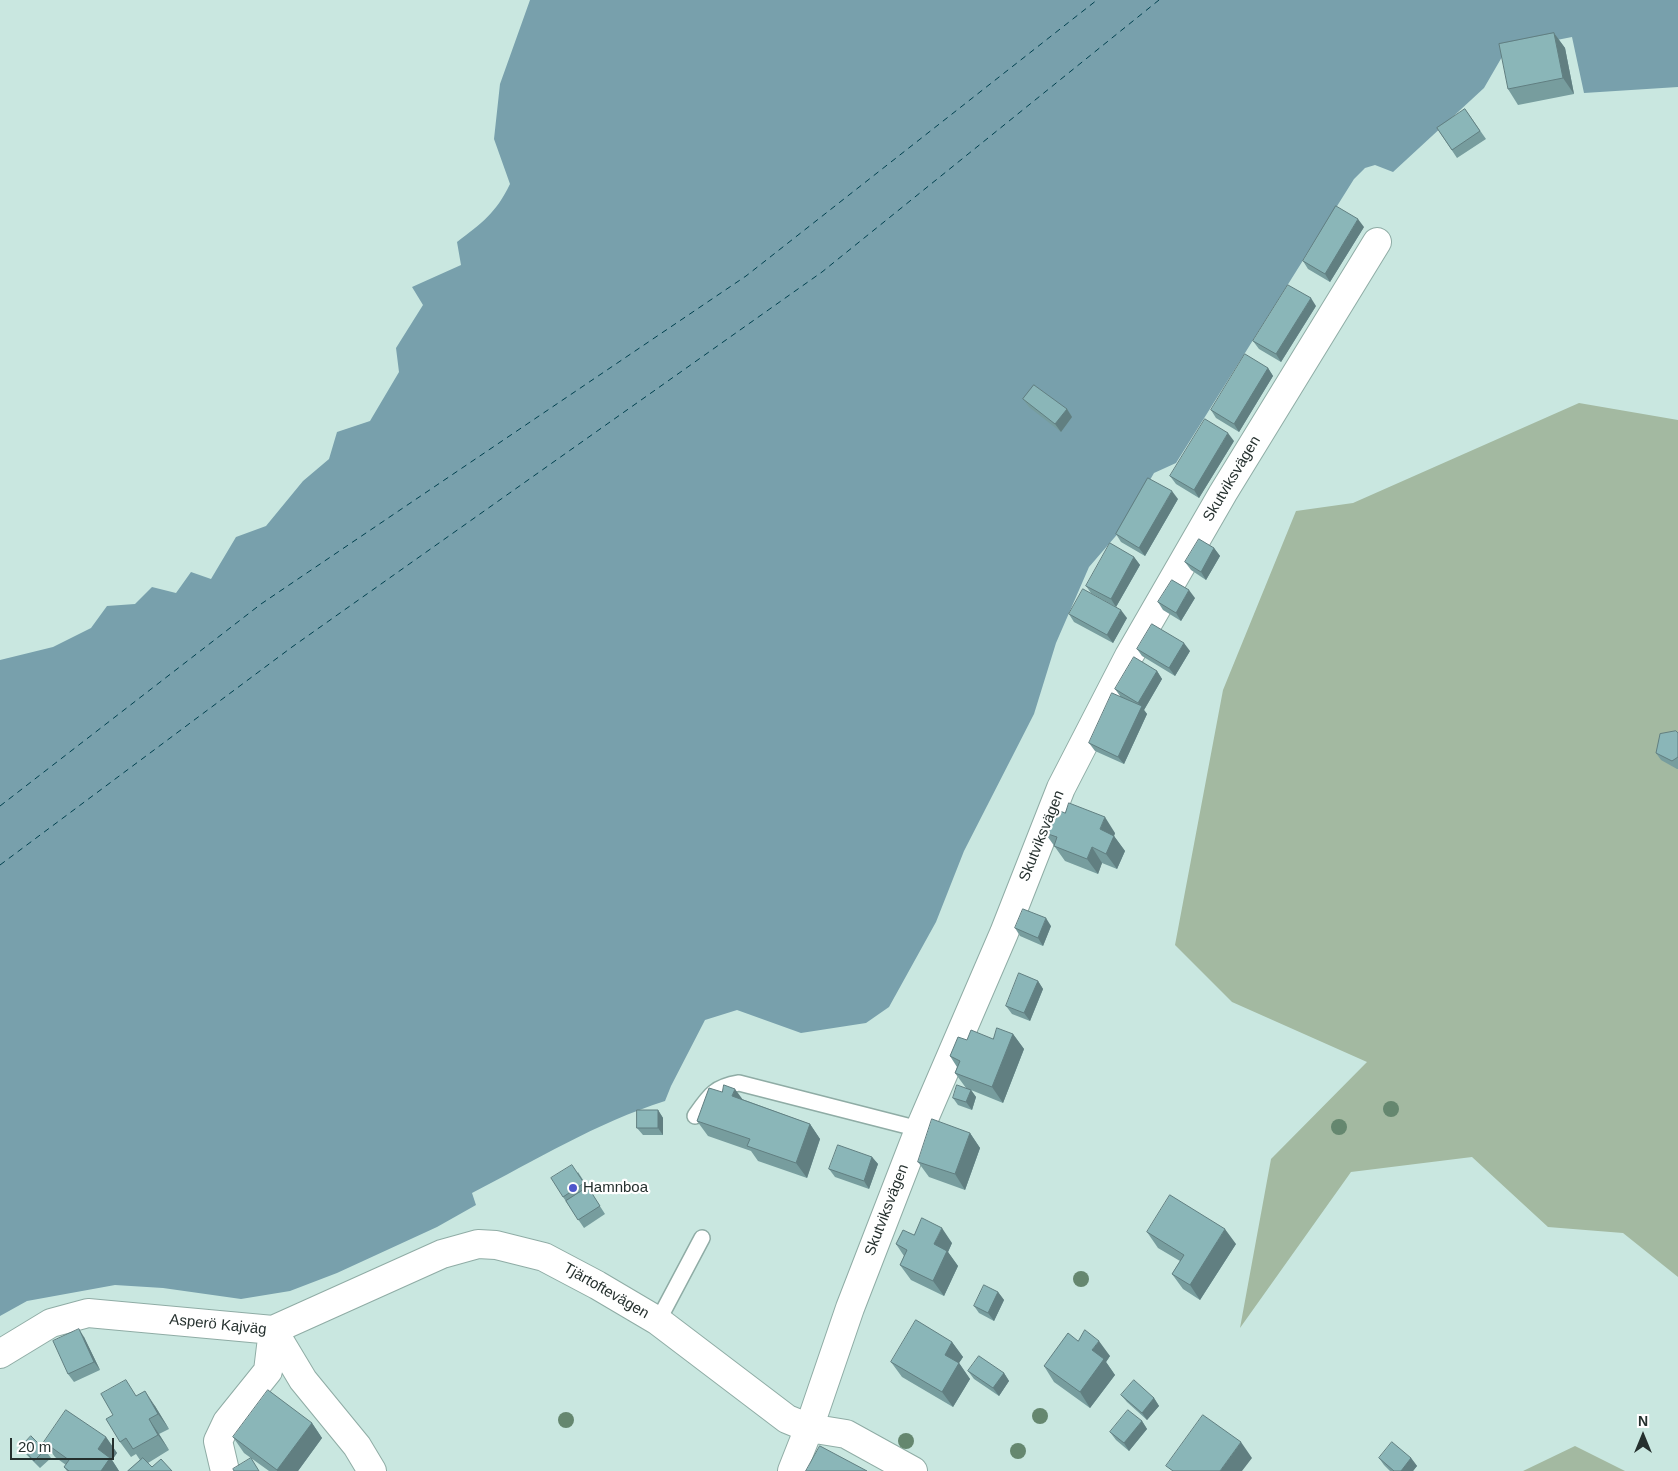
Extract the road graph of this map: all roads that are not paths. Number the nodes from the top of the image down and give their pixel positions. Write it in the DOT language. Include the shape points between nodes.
graph roads {
  1 [pos="1377,242"];
  2 [pos="695,1116"];
  3 [pos="919,1128"];
  4 [pos="702,1238"];
  5 [pos="658,1321"];
  6 [pos="273,1330"];
  7 [pos="0,1354"];
  8 [pos="809,1428"];
  9 [pos="225,1471"];
  10 [pos="372,1471"];
  11 [pos="792,1471"];
  12 [pos="913,1471"];
  1 -- 3 [label="street, Skutviksvägen" via="1208,519 1129,656 1061,788 1004,933"];
  2 -- 3 [label="lane" via="709,1096 724,1086 739,1084"];
  3 -- 8 [label="street, Skutviksvägen" via="850,1308"];
  4 -- 5 [label="lane"];
  5 -- 6 [label="street, Tjärtoftevägen" via="544,1257 478,1244 442,1254"];
  5 -- 8 [label="street, Tjärtoftevägen" via="787,1419"];
  6 -- 7 [label="street, Asperö Kajväg" via="88,1313 51,1323"];
  6 -- 9 [label="street" via="268,1371 227,1422 218,1441"];
  6 -- 10 [label="street, Asperö Kajväg" via="303,1380 357,1446"];
  8 -- 11 [label="street, Skutviksvägen"];
  8 -- 12 [label="street, Tjärtoftevägen" via="846,1434"];
}
